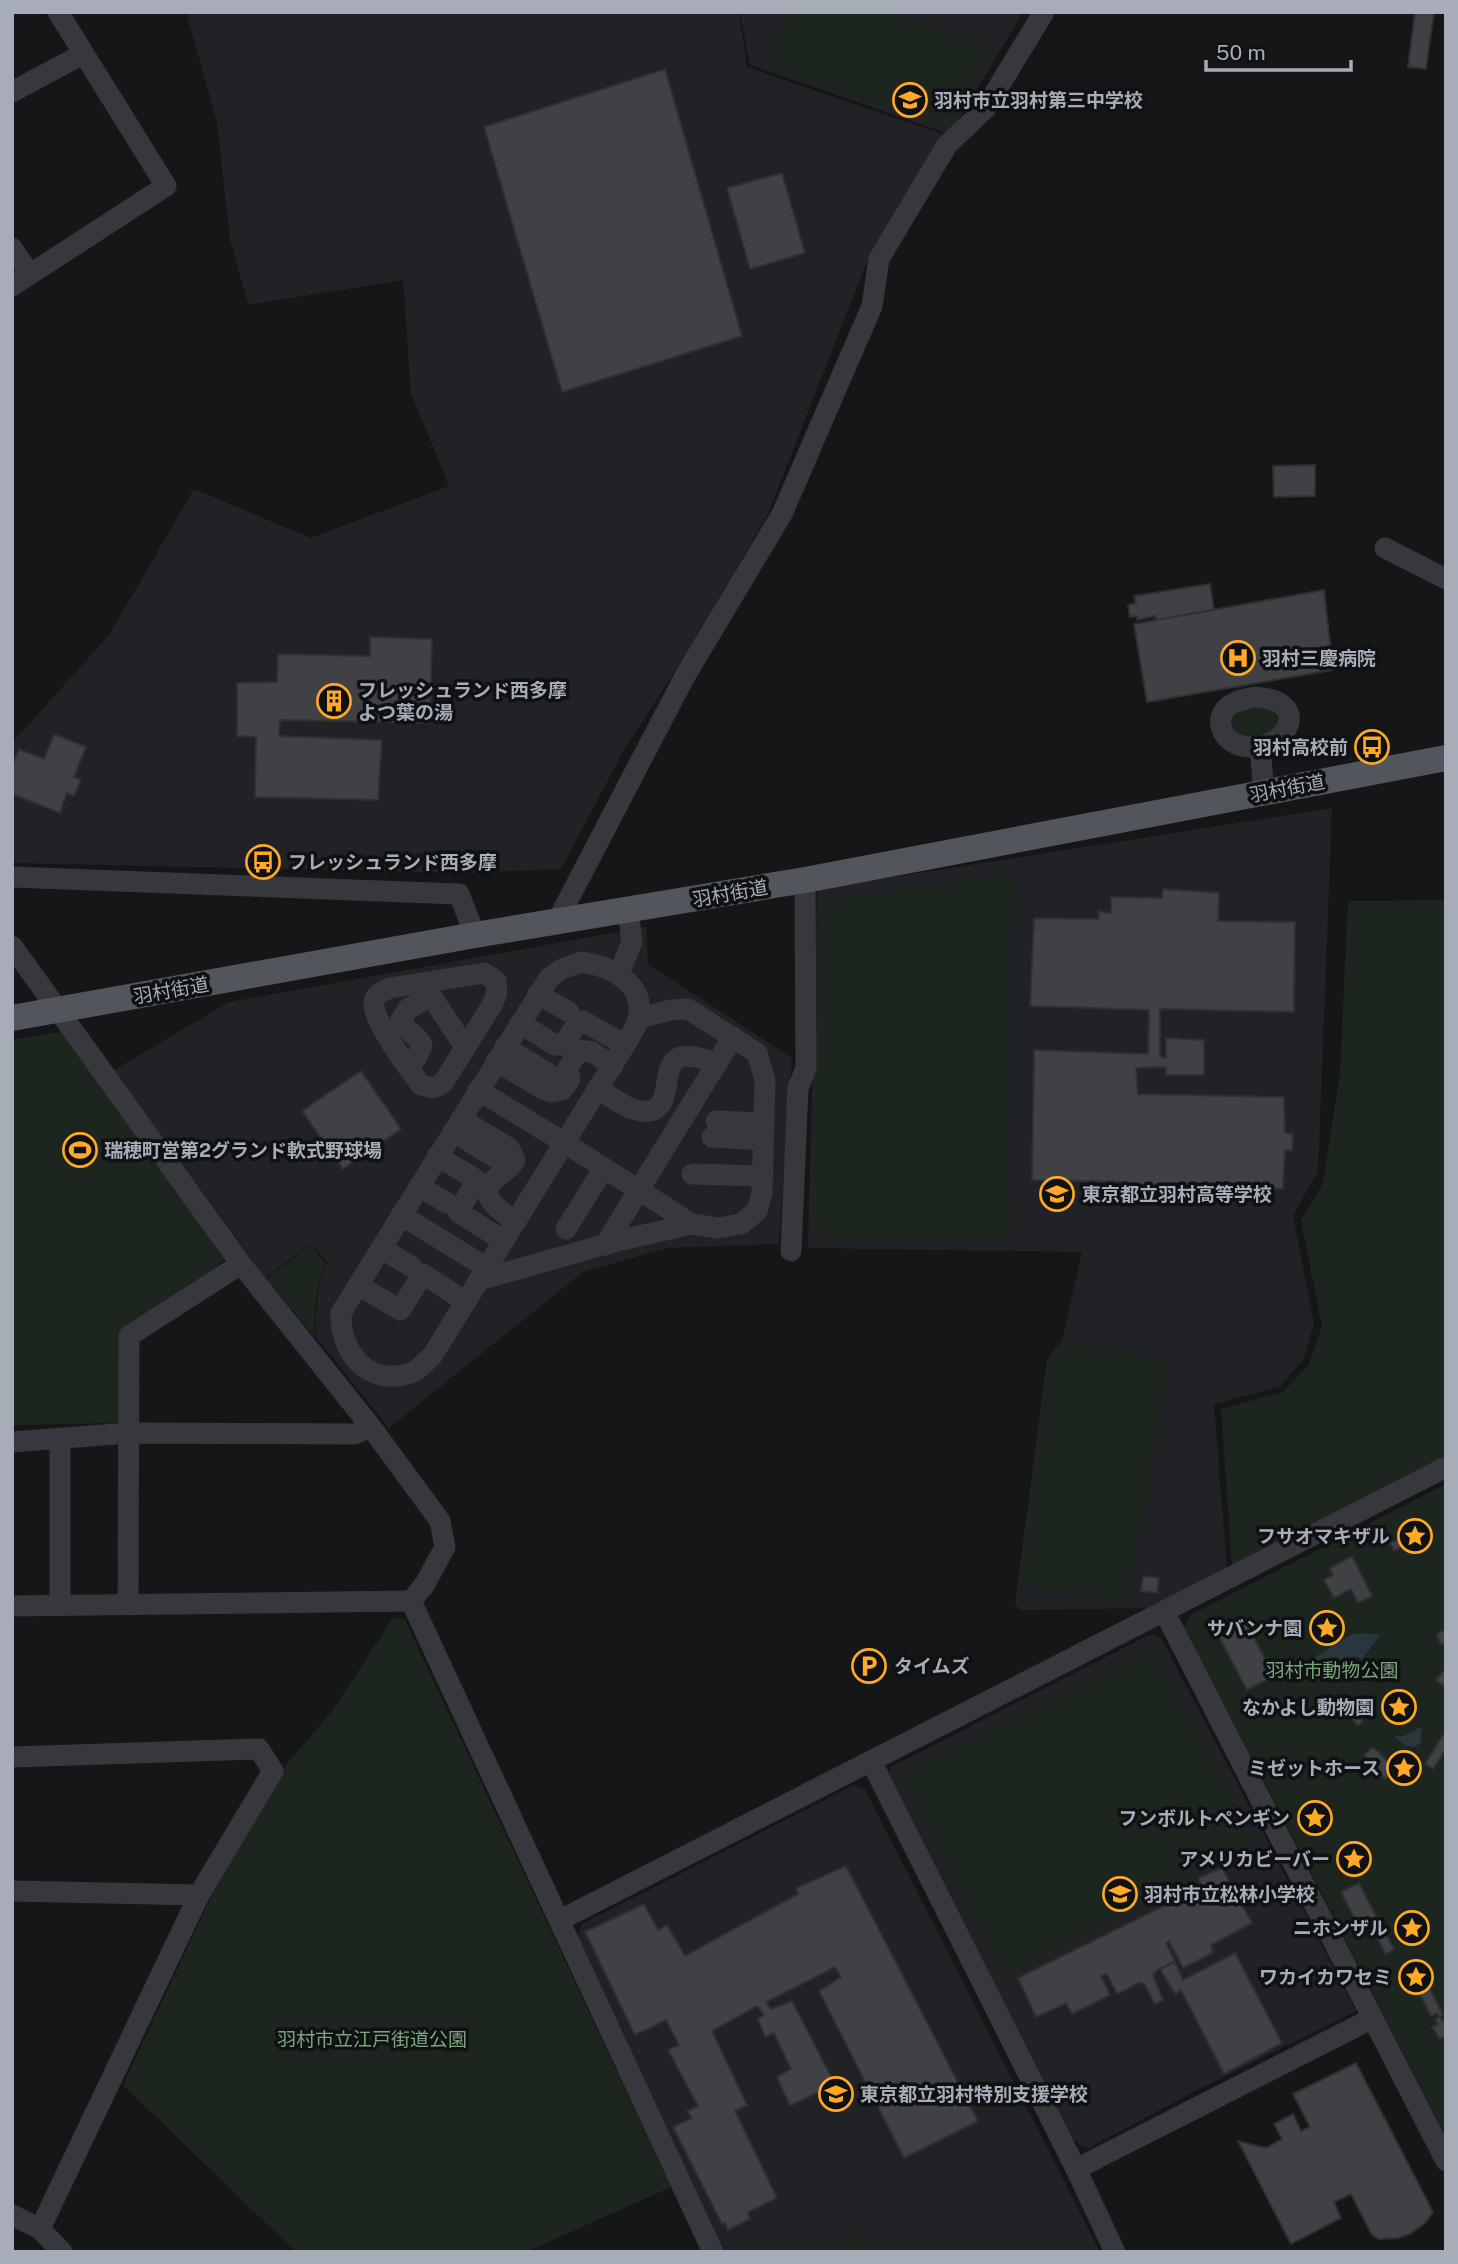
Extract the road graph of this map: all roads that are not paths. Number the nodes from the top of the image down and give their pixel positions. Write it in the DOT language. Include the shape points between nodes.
graph roads {
  1 [pos="58,12"];
  2 [pos="1044,12"];
  3 [pos="83,54"];
  4 [pos="12,92"];
  5 [pos="12,248"];
  6 [pos="21,280"];
  7 [pos="1385,548"];
  8 [pos="1446,579"];
  9 [pos="1259,748"];
  10 [pos="1446,758"];
  11 [pos="1264,792"];
  12 [pos="12,877"];
  13 [pos="805,880"];
  14 [pos="628,910"];
  15 [pos="556,923"];
  16 [pos="475,935"];
  17 [pos="12,946"];
  18 [pos="619,973"];
  19 [pos="427,989"];
  20 [pos="538,994"];
  21 [pos="56,1010"];
  22 [pos="569,1012"];
  23 [pos="12,1018"];
  24 [pos="638,1019"];
  25 [pos="483,1020"];
  26 [pos="733,1037"];
  27 [pos="508,1042"];
  28 [pos="625,1045"];
  29 [pos="465,1047"];
  30 [pos="717,1064"];
  31 [pos="612,1066"];
  32 [pos="408,1067"];
  33 [pos="548,1068"];
  34 [pos="598,1089"];
  35 [pos="478,1090"];
  36 [pos="515,1112"];
  37 [pos="457,1125"];
  38 [pos="764,1132"];
  39 [pos="565,1143"];
  40 [pos="437,1156"];
  41 [pos="492,1156"];
  42 [pos="604,1168"];
  43 [pos="763,1176"];
  44 [pos="419,1186"];
  45 [pos="639,1191"];
  46 [pos="447,1203"];
  47 [pos="401,1215"];
  48 [pos="516,1222"];
  49 [pos="692,1224"];
  50 [pos="566,1229"];
  51 [pos="504,1241"];
  52 [pos="605,1244"];
  53 [pos="381,1248"];
  54 [pos="791,1251"];
  55 [pos="241,1264"];
  56 [pos="412,1267"];
  57 [pos="483,1274"];
  58 [pos="358,1285"];
  59 [pos="466,1302"];
  60 [pos="371,1427"];
  61 [pos="128,1433"];
  62 [pos="60,1438"];
  63 [pos="12,1442"];
  64 [pos="1446,1467"];
  65 [pos="411,1601"];
  66 [pos="128,1604"];
  67 [pos="60,1605"];
  68 [pos="12,1606"];
  69 [pos="1164,1611"];
  70 [pos="12,1757"];
  71 [pos="872,1763"];
  72 [pos="12,1891"];
  73 [pos="199,1895"];
  74 [pos="561,1920"];
  75 [pos="1373,2018"];
  76 [pos="1446,2161"];
  77 [pos="1076,2169"];
  78 [pos="13,2216"];
  79 [pos="40,2229"];
  80 [pos="62,2252"];
  81 [pos="713,2252"];
  82 [pos="1115,2252"];
  1 -- 3 [label="street"];
  2 -- 15 [label="street" via="985,108 947,145 879,259 872,306 782,514 685,676"];
  3 -- 4 [label="street"];
  3 -- 6 [label="street" via="166,186"];
  5 -- 6 [label="street"];
  7 -- 8 [label="street"];
  9 -- 11 [label="street"];
  10 -- 11 [label="main road, 羽村街道"];
  11 -- 13 [label="main road, 羽村街道"];
  12 -- 16 [label="street" via="458,894"];
  13 -- 14 [label="main road, 羽村街道"];
  13 -- 54 [label="street" via="806,1068 798,1088"];
  14 -- 15 [label="main road, 羽村街道"];
  14 -- 18 [label="street" via="632,942"];
  15 -- 16 [label="main road, 羽村街道"];
  16 -- 21 [label="main road, 羽村街道"];
  17 -- 21 [label="street"];
  18 -- 20 [label="street" via="601,964 581,962 548,978"];
  18 -- 24 [label="street" via="632,988"];
  19 -- 25 [label="street" via="484,973 496,981 497,993"];
  19 -- 29 [label="street"];
  19 -- 32 [label="street" via="401,1020 422,1045"];
  19 -- 32 [label="street" via="390,988 373,1002 376,1018"];
  20 -- 22 [label="street"];
  20 -- 27 [label="street"];
  21 -- 23 [label="main road, 羽村街道"];
  21 -- 55 [label="street"];
  24 -- 26 [label="street" via="688,1009"];
  24 -- 28 [label="street"];
  25 -- 27 [label="street"];
  25 -- 29 [label="street"];
  26 -- 30 [label="street"];
  26 -- 38 [label="street" via="757,1053 765,1080"];
  27 -- 28 [label="street" via="563,1045 583,1021"];
  27 -- 31 [label="street" via="551,1092 562,1090 579,1050 592,1052"];
  27 -- 33 [label="street"];
  27 -- 35 [label="street"];
  28 -- 31 [label="street"];
  29 -- 32 [label="street" via="443,1083 433,1088 421,1085"];
  30 -- 34 [label="street" via="694,1054 681,1056 673,1062 667,1092 653,1111 631,1108"];
  30 -- 45 [label="street"];
  31 -- 34 [label="street"];
  34 -- 39 [label="street"];
  35 -- 36 [label="street"];
  35 -- 37 [label="street"];
  36 -- 39 [label="street"];
  36 -- 41 [label="street"];
  37 -- 40 [label="street"];
  37 -- 41 [label="street"];
  38 -- 43 [label="street"];
  38 -- 43 [label="street" via="723,1133 701,1175"];
  39 -- 42 [label="street"];
  39 -- 48 [label="street"];
  40 -- 44 [label="street"];
  40 -- 51 [label="street" via="477,1180 458,1212"];
  41 -- 48 [label="street" via="509,1148 515,1160 508,1172 489,1186 490,1200"];
  42 -- 45 [label="street"];
  42 -- 50 [label="street" via="587,1214"];
  43 -- 49 [label="street" via="757,1211 741,1224 718,1228"];
  44 -- 46 [label="street"];
  44 -- 47 [label="street"];
  45 -- 49 [label="street"];
  45 -- 52 [label="street"];
  47 -- 53 [label="street"];
  47 -- 57 [label="street"];
  48 -- 51 [label="street"];
  49 -- 52 [label="street"];
  51 -- 57 [label="street"];
  52 -- 57 [label="street"];
  53 -- 56 [label="street"];
  53 -- 58 [label="street"];
  55 -- 60 [label="street"];
  55 -- 61 [label="street" via="129,1336"];
  57 -- 59 [label="street"];
  58 -- 59 [label="street" via="400,1310 423,1274"];
  58 -- 59 [label="street" via="341,1313 340,1332 356,1362 371,1372 394,1376 413,1372 432,1356"];
  60 -- 61 [label="street" via="355,1434"];
  60 -- 65 [label="street" via="440,1521 445,1547"];
  61 -- 62 [label="street"];
  61 -- 66 [label="street"];
  62 -- 63 [label="street"];
  62 -- 67 [label="street"];
  64 -- 69 [label="street"];
  65 -- 66 [label="street"];
  65 -- 74 [label="street"];
  66 -- 67 [label="street"];
  67 -- 68 [label="street"];
  69 -- 71 [label="street"];
  69 -- 75 [label="street"];
  70 -- 73 [label="street" via="259,1749 273,1771"];
  71 -- 74 [label="street"];
  71 -- 77 [label="street"];
  72 -- 73 [label="street"];
  73 -- 79 [label="street"];
  74 -- 81 [label="street"];
  75 -- 76 [label="street"];
  75 -- 77 [label="street"];
  77 -- 82 [label="street"];
  78 -- 79 [label="street"];
  79 -- 80 [label="street"];
}
